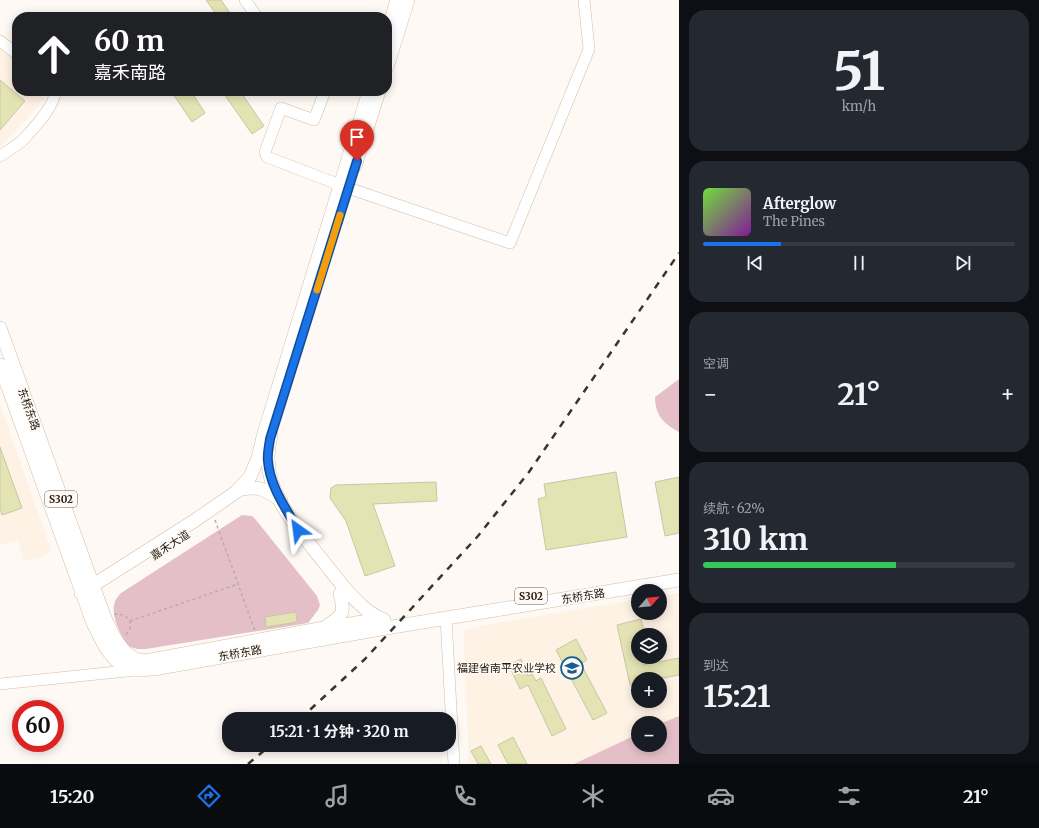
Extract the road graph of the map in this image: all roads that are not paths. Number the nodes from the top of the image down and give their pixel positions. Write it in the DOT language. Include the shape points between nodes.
graph roads {
  1 [pos="245,0"];
  2 [pos="397,0"];
  3 [pos="408,0"];
  4 [pos="584,0"];
  5 [pos="253,12"];
  6 [pos="392,17"];
  7 [pos="0,41"];
  8 [pos="12,50"];
  9 [pos="392,50"];
  10 [pos="55,96"];
  11 [pos="323,96"];
  12 [pos="368,96"];
  13 [pos="377,96"];
  14 [pos="0,156"];
  15 [pos="344,187"];
  16 [pos="0,328"];
  17 [pos="0,366"];
  18 [pos="266,441"];
  19 [pos="263,459"];
  20 [pos="252,483"];
  21 [pos="267,492"];
  22 [pos="240,494"];
  23 [pos="278,504"];
  24 [pos="679,571"];
  25 [pos="679,580"];
  26 [pos="343,592"];
  27 [pos="88,593"];
  28 [pos="352,608"];
  29 [pos="446,618"];
  30 [pos="368,621"];
  31 [pos="385,624"];
  32 [pos="343,625"];
  33 [pos="325,633"];
  34 [pos="154,669"];
  35 [pos="0,684"];
  36 [pos="454,764"];
  1 -- 5 [label="street"];
  2 -- 6 [label="main road"];
  3 -- 9 [label="main road"];
  4 -- 15 [label="street" via="589,49 510,243"];
  7 -- 8 [label="street"];
  10 -- 14 [label="street" via="52,104 28,134"];
  11 -- 15 [label="street" via="314,120 281,108 265,152 267,157"];
  12 -- 15 [label="main road"];
  13 -- 15 [label="main road"];
  15 -- 18 [label="main road"];
  16 -- 27 [label="main road, 东桥东路 / S302"];
  17 -- 27 [label="main road, 东桥东路 / S302"];
  18 -- 19 [label="main road"];
  18 -- 20 [label="main road" via="263,466"];
  19 -- 20 [label="main road"];
  19 -- 21 [label="main road" via="259,469"];
  19 -- 23 [label="main road"];
  20 -- 21 [label="main road"];
  20 -- 22 [label="main road, 嘉禾大道"];
  21 -- 23 [label="main road"];
  22 -- 23 [label="main road" via="259,496"];
  22 -- 27 [label="main road, 嘉禾大道" via="194,521"];
  22 -- 27 [label="main road, 嘉禾大道" via="213,517"];
  23 -- 26 [label="main road" via="283,521"];
  24 -- 31 [label="main road, 东桥东路 / S302"];
  25 -- 29 [label="main road, 东桥东路 / S302"];
  26 -- 28 [label="main road"];
  26 -- 31 [label="main road"];
  26 -- 33 [label="main road" via="342,613"];
  27 -- 33 [label="main road, 东桥东路 / S302" via="116,640 125,652 138,660 151,660 259,640"];
  27 -- 34 [label="main road, 东桥东路 / S302" via="92,623 116,660 127,668"];
  28 -- 30 [label="main road"];
  28 -- 32 [label="main road" via="352,614"];
  29 -- 31 [label="main road, 东桥东路 / S302"];
  29 -- 36 [label="street"];
  30 -- 31 [label="main road" via="376,626"];
  30 -- 32 [label="main road"];
  31 -- 33 [label="main road, 东桥东路"];
  32 -- 33 [label="main road"];
  33 -- 34 [label="main road, 东桥东路"];
  34 -- 35 [label="street"];
}
